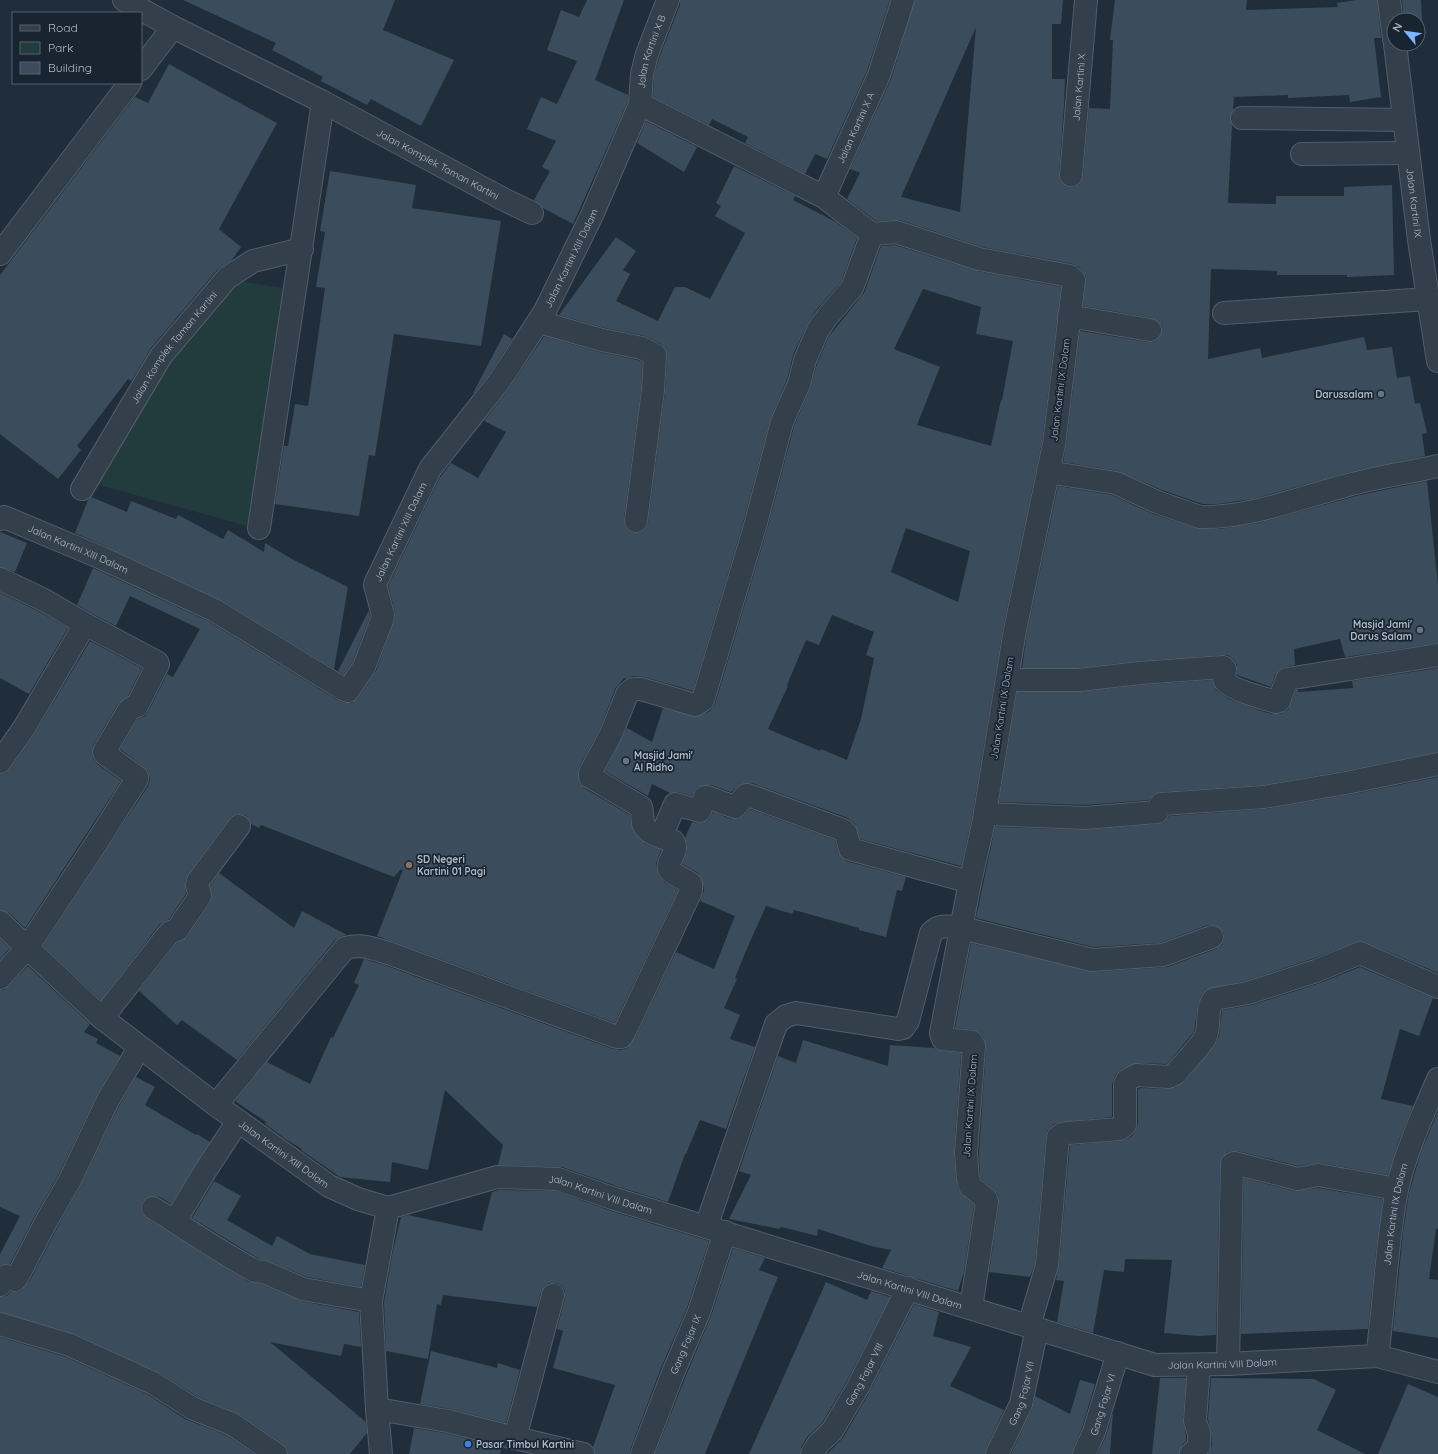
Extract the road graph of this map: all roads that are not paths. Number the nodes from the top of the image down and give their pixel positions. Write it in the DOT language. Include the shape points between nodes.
graph roads {
  1 [pos="124,0"];
  2 [pos="668,0"];
  3 [pos="903,0"];
  4 [pos="1086,0"];
  5 [pos="1389,0"];
  6 [pos="1391,12"];
  7 [pos="173,27"];
  8 [pos="1396,52"];
  9 [pos="142,68"];
  10 [pos="129,84"];
  11 [pos="323,102"];
  12 [pos="640,104"];
  13 [pos="1242,118"];
  14 [pos="1404,120"];
  15 [pos="1408,153"];
  16 [pos="1302,154"];
  17 [pos="1072,175"];
  18 [pos="824,197"];
  19 [pos="532,213"];
  20 [pos="872,234"];
  21 [pos="302,249"];
  22 [pos="0,254"];
  23 [pos="1428,299"];
  24 [pos="1224,313"];
  25 [pos="1069,316"];
  26 [pos="539,322"];
  27 [pos="1150,330"];
  28 [pos="1438,362"];
  29 [pos="1438,466"];
  30 [pos="1048,472"];
  31 [pos="82,489"];
  32 [pos="0,520"];
  33 [pos="636,521"];
  34 [pos="259,528"];
  35 [pos="0,579"];
  36 [pos="85,624"];
  37 [pos="1438,655"];
  38 [pos="1007,680"];
  39 [pos="0,762"];
  40 [pos="1438,764"];
  41 [pos="985,814"];
  42 [pos="239,826"];
  43 [pos="661,837"];
  44 [pos="970,882"];
  45 [pos="0,922"];
  46 [pos="962,928"];
  47 [pos="1212,937"];
  48 [pos="27,948"];
  49 [pos="0,978"];
  50 [pos="1438,986"];
  51 [pos="102,1018"];
  52 [pos="139,1048"];
  53 [pos="1438,1079"];
  54 [pos="216,1105"];
  55 [pos="238,1121"];
  56 [pos="1397,1189"];
  57 [pos="153,1208"];
  58 [pos="388,1208"];
  59 [pos="175,1222"];
  60 [pos="715,1230"];
  61 [pos="0,1285"];
  62 [pos="908,1288"];
  63 [pos="553,1294"];
  64 [pos="371,1301"];
  65 [pos="971,1308"];
  66 [pos="0,1324"];
  67 [pos="1033,1327"];
  68 [pos="1118,1353"];
  69 [pos="1377,1356"];
  70 [pos="1228,1364"];
  71 [pos="1199,1365"];
  72 [pos="1438,1372"];
  73 [pos="377,1410"];
  74 [pos="515,1438"];
  75 [pos="276,1454"];
  76 [pos="382,1454"];
  77 [pos="583,1454"];
  78 [pos="642,1454"];
  79 [pos="812,1454"];
  80 [pos="997,1454"];
  81 [pos="1084,1454"];
  82 [pos="1191,1454"];
  1 -- 7 [label="street, Jalan Komplek Taman Kartini"];
  2 -- 12 [label="street, Jalan Kartini X B" via="647,54 642,74"];
  3 -- 18 [label="street, Jalan Kartini X A" via="879,75"];
  4 -- 17 [label="street, Jalan Kartini X"];
  5 -- 6 [label="street"];
  7 -- 9 [label="street"];
  7 -- 11 [label="street, Jalan Komplek Taman Kartini"];
  8 -- 14 [label="street, Jalan Kartini IX"];
  10 -- 22 [label="street"];
  11 -- 19 [label="street, Jalan Komplek Taman Kartini"];
  11 -- 21 [label="street"];
  12 -- 18 [label="street"];
  12 -- 26 [label="street, Jalan Kartini XIII Dalam" via="592,215"];
  13 -- 14 [label="street"];
  14 -- 15 [label="street, Jalan Kartini IX"];
  15 -- 16 [label="street"];
  15 -- 23 [label="street, Jalan Kartini IX"];
  18 -- 20 [label="street"];
  20 -- 25 [label="street, Jalan Kartini IX Dalam" via="896,232 978,259 1070,276 1074,280"];
  20 -- 43 [label="street" via="852,288 818,330 782,422 756,523 703,700 695,705 633,689 627,694 611,734 590,773 594,779 638,804 641,807 645,828"];
  21 -- 31 [label="street, Jalan Komplek Taman Kartini" via="253,261 227,278 161,356"];
  21 -- 34 [label="street"];
  23 -- 24 [label="street"];
  23 -- 28 [label="street, Jalan Kartini IX"];
  25 -- 27 [label="street"];
  25 -- 30 [label="street, Jalan Kartini IX Dalam" via="1054,444"];
  26 -- 32 [label="street, Jalan Kartini XIII Dalam" via="501,379 430,469 376,582 382,620 364,667 348,690 214,610 104,558 4,517"];
  26 -- 33 [label="street" via="602,340 642,348 655,355"];
  29 -- 30 [label="street" via="1347,485 1269,508 1206,517 1157,502 1116,483"];
  30 -- 38 [label="street, Jalan Kartini IX Dalam"];
  35 -- 36 [label="street" via="44,600"];
  36 -- 39 [label="street" via="24,728"];
  36 -- 48 [label="street" via="157,662 157,667 137,706 129,710 104,752 137,779"];
  37 -- 38 [label="street" via="1287,679 1279,701 1276,702 1225,682 1223,667 1079,680"];
  38 -- 41 [label="street, Jalan Kartini IX Dalam"];
  40 -- 41 [label="street" via="1346,783 1264,796 1161,804 1157,812 1085,818"];
  41 -- 44 [label="street, Jalan Kartini IX Dalam"];
  42 -- 51 [label="street" via="198,881 200,896 177,930 170,932"];
  43 -- 44 [label="street" via="675,804 700,811 707,797 735,807 748,795 843,830 850,849"];
  43 -- 54 [label="street" via="675,844 670,870 673,874 687,879 691,884 691,891 621,1037 391,954 355,945 345,948"];
  44 -- 46 [label="street, Jalan Kartini IX Dalam"];
  45 -- 48 [label="street, Jalan Kartini XIII Dalam"];
  46 -- 47 [label="street" via="1092,960 1163,955"];
  46 -- 60 [label="street, Gang Fajar IX" via="940,926 934,928 931,933 904,1028 796,1013 786,1016 776,1024"];
  46 -- 65 [label="street, Jalan Kartini IX Dalam" via="941,1033 943,1039 972,1042 974,1046 966,1153 968,1179 970,1186 987,1202"];
  48 -- 49 [label="street"];
  48 -- 51 [label="street, Jalan Kartini XIII Dalam"];
  50 -- 67 [label="street, Gang Fajar VII" via="1360,953 1316,971 1248,993 1214,999 1211,1003 1205,1038 1175,1074 1170,1077 1137,1075 1127,1080 1123,1128 1067,1133 1058,1137 1047,1265"];
  51 -- 52 [label="street, Jalan Kartini XIII Dalam"];
  52 -- 54 [label="street, Jalan Kartini XIII Dalam"];
  52 -- 61 [label="street" via="108,1100 70,1180 18,1276 15,1280 6,1276"];
  53 -- 56 [label="street, Jalan Kartini IX Dalam" via="1413,1137"];
  54 -- 55 [label="street, Jalan Kartini XIII Dalam"];
  55 -- 58 [label="street, Jalan Kartini XIII Dalam" via="329,1186 358,1199"];
  55 -- 59 [label="street"];
  56 -- 69 [label="street, Jalan Kartini IX Dalam"];
  56 -- 70 [label="street" via="1318,1175 1298,1179 1232,1164"];
  57 -- 59 [label="street"];
  58 -- 60 [label="street, Jalan Kartini VIII Dalam" via="497,1177 558,1179"];
  58 -- 64 [label="street"];
  59 -- 64 [label="street" via="255,1272 264,1272 303,1289"];
  60 -- 62 [label="street, Jalan Kartini VIII Dalam"];
  60 -- 78 [label="street, Gang Fajar IX" via="698,1312"];
  62 -- 65 [label="street, Jalan Kartini VIII Dalam"];
  62 -- 79 [label="street, Gang Fajar VIII" via="858,1387 832,1431"];
  63 -- 74 [label="street"];
  64 -- 73 [label="street"];
  65 -- 67 [label="street, Jalan Kartini VIII Dalam"];
  66 -- 75 [label="street" via="70,1345 153,1383 192,1408 232,1424"];
  67 -- 68 [label="street, Jalan Kartini VIII Dalam"];
  67 -- 80 [label="street, Gang Fajar VII" via="1021,1404"];
  68 -- 71 [label="street, Jalan Kartini VIII Dalam" via="1155,1365"];
  68 -- 81 [label="street, Gang Fajar VI" via="1094,1432"];
  69 -- 70 [label="street, Jalan Kartini VIII Dalam"];
  69 -- 72 [label="street, Jalan Kartini VIII Dalam"];
  70 -- 71 [label="street, Jalan Kartini VIII Dalam"];
  71 -- 82 [label="street" via="1195,1421 1200,1433 1199,1446"];
  73 -- 74 [label="street" via="448,1421"];
  73 -- 76 [label="street"];
  74 -- 77 [label="street"];
}
